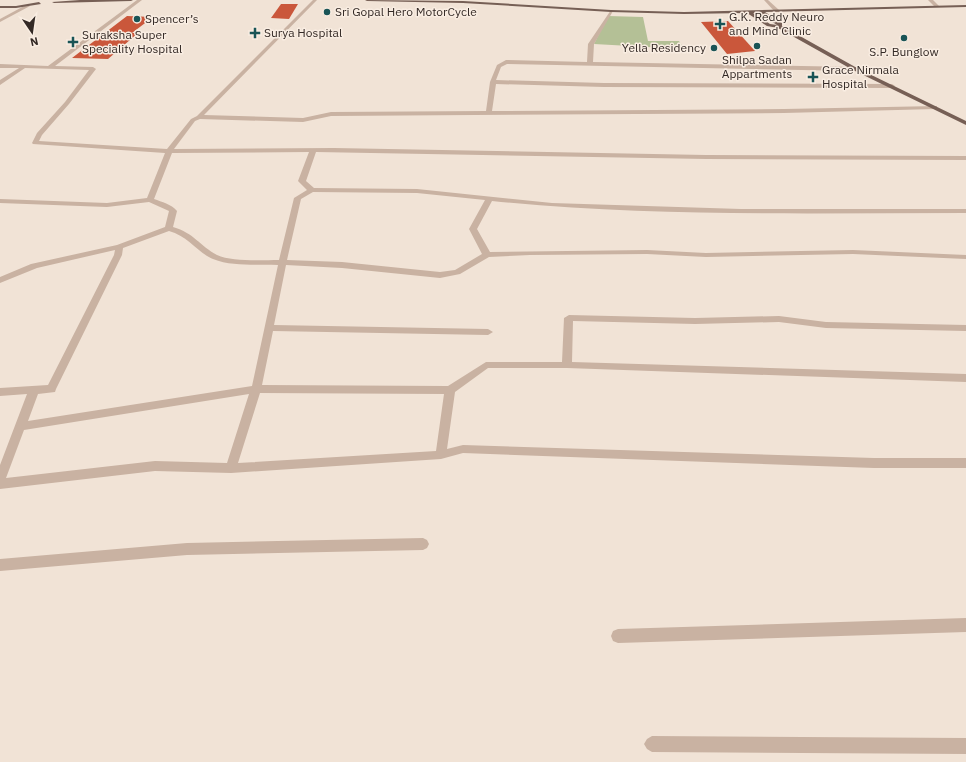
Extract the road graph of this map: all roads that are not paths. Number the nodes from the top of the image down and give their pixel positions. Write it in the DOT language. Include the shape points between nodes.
graph roads {
  1 [pos="60,0"];
  2 [pos="131,0"];
  3 [pos="140,0"];
  4 [pos="315,0"];
  5 [pos="367,0"];
  6 [pos="498,0"];
  7 [pos="766,0"];
  8 [pos="468,1"];
  9 [pos="931,1"];
  10 [pos="36,2"];
  11 [pos="966,2"];
  12 [pos="49,3"];
  13 [pos="511,3"];
  14 [pos="0,6"];
  15 [pos="28,6"];
  16 [pos="937,6"];
  17 [pos="966,6"];
  18 [pos="775,9"];
  19 [pos="611,11"];
  20 [pos="749,12"];
  21 [pos="761,12"];
  22 [pos="0,21"];
  23 [pos="779,27"];
  24 [pos="590,63"];
  25 [pos="0,66"];
  26 [pos="24,67"];
  27 [pos="50,68"];
  28 [pos="855,69"];
  29 [pos="493,82"];
  30 [pos="0,83"];
  31 [pos="892,86"];
  32 [pos="935,107"];
  33 [pos="488,114"];
  34 [pos="199,117"];
  35 [pos="966,123"];
  36 [pos="169,150"];
  37 [pos="313,150"];
  38 [pos="966,158"];
  39 [pos="312,190"];
  40 [pos="489,199"];
  41 [pos="150,200"];
  42 [pos="0,201"];
  43 [pos="966,211"];
  44 [pos="168,228"];
  45 [pos="119,247"];
  46 [pos="487,255"];
  47 [pos="966,256"];
  48 [pos="283,263"];
  49 [pos="0,280"];
  50 [pos="269,328"];
  51 [pos="966,328"];
  52 [pos="488,332"];
  53 [pos="567,365"];
  54 [pos="966,378"];
  55 [pos="256,389"];
  56 [pos="34,390"];
  57 [pos="450,390"];
  58 [pos="0,392"];
  59 [pos="21,426"];
  60 [pos="441,455"];
  61 [pos="966,463"];
  62 [pos="231,468"];
  63 [pos="0,480"];
  64 [pos="0,484"];
  65 [pos="422,544"];
  66 [pos="0,565"];
  67 [pos="966,625"];
  68 [pos="618,636"];
  69 [pos="652,744"];
  70 [pos="966,746"];
  1 -- 12 [label="main road"];
  2 -- 12 [label="main road"];
  3 -- 27 [label="street"];
  4 -- 34 [label="street"];
  5 -- 8 [label="main road"];
  6 -- 13 [label="main road"];
  7 -- 18 [label="street"];
  8 -- 13 [label="main road"];
  9 -- 11 [label="main road"];
  9 -- 16 [label="street"];
  9 -- 18 [label="main road"];
  10 -- 12 [label="main road"];
  10 -- 14 [label="main road"];
  10 -- 15 [label="main road"];
  13 -- 18 [label="main road" via="624,8"];
  13 -- 19 [label="main road"];
  14 -- 15 [label="main road"];
  15 -- 22 [label="street"];
  16 -- 17 [label="main road"];
  16 -- 18 [label="main road"];
  18 -- 21 [label="main road"];
  19 -- 20 [label="main road"];
  19 -- 24 [label="street" via="591,44"];
  20 -- 21 [label="main road"];
  20 -- 23 [label="main road" via="769,25"];
  21 -- 23 [label="main road" via="780,24"];
  23 -- 28 [label="main road"];
  24 -- 28 [label="street"];
  24 -- 29 [label="street" via="506,62 498,66"];
  25 -- 26 [label="street"];
  26 -- 27 [label="street"];
  26 -- 30 [label="street"];
  27 -- 36 [label="street" via="93,69 39,134 35,143"];
  28 -- 31 [label="main road"];
  29 -- 31 [label="street" via="604,86"];
  29 -- 33 [label="street"];
  31 -- 32 [label="main road"];
  32 -- 33 [label="street"];
  32 -- 35 [label="main road"];
  33 -- 34 [label="street" via="331,114 302,120"];
  34 -- 36 [label="street" via="193,120"];
  36 -- 37 [label="street"];
  36 -- 41 [label="street"];
  37 -- 38 [label="street" via="698,157"];
  37 -- 39 [label="street" via="302,181"];
  39 -- 40 [label="street" via="417,191"];
  39 -- 48 [label="street" via="298,198"];
  40 -- 43 [label="street" via="552,205 741,211"];
  40 -- 46 [label="street" via="473,229"];
  41 -- 42 [label="street" via="107,205"];
  41 -- 44 [label="street" via="173,211"];
  44 -- 45 [label="street"];
  44 -- 48 [label="street" via="182,232 215,257 233,261"];
  45 -- 49 [label="street" via="34,266"];
  45 -- 56 [label="street" via="118,255 51,389"];
  46 -- 47 [label="street" via="530,252 706,255 853,252"];
  46 -- 48 [label="street" via="457,272 440,275 342,265"];
  48 -- 50 [label="street"];
  50 -- 52 [label="street"];
  50 -- 55 [label="street"];
  51 -- 53 [label="street" via="826,325 779,319 695,321 569,318"];
  53 -- 54 [label="street"];
  53 -- 57 [label="street" via="486,365"];
  55 -- 57 [label="street"];
  55 -- 59 [label="street"];
  55 -- 62 [label="street"];
  56 -- 58 [label="street"];
  56 -- 59 [label="street"];
  57 -- 60 [label="street"];
  59 -- 63 [label="street"];
  60 -- 61 [label="street" via="463,449 858,462"];
  60 -- 62 [label="street"];
  62 -- 64 [label="street" via="154,466"];
  65 -- 66 [label="street" via="187,550"];
  67 -- 68 [label="street"];
  69 -- 70 [label="street"];
}
